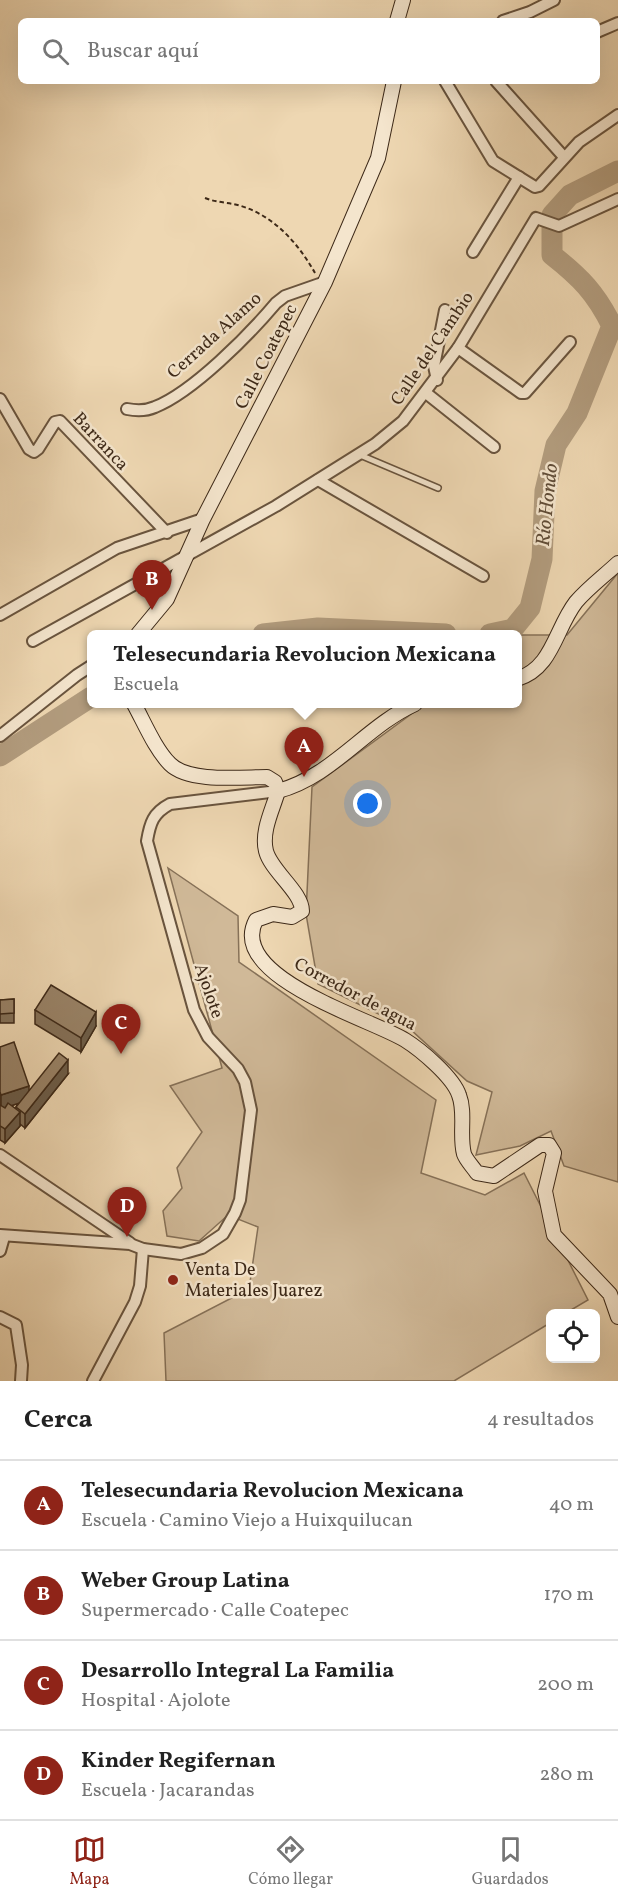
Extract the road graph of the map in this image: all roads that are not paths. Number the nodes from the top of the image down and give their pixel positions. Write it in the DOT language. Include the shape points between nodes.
graph roads {
  1 [pos="403,0"];
  2 [pos="554,0"];
  3 [pos="533,17"];
  4 [pos="398,18"];
  5 [pos="618,23"];
  6 [pos="600,31"];
  7 [pos="393,84"];
  8 [pos="446,84"];
  9 [pos="499,84"];
  10 [pos="618,115"];
  11 [pos="564,157"];
  12 [pos="519,177"];
  13 [pos="618,199"];
  14 [pos="473,252"];
  15 [pos="323,283"];
  16 [pos="445,310"];
  17 [pos="570,342"];
  18 [pos="458,348"];
  19 [pos="437,380"];
  20 [pos="426,393"];
  21 [pos="0,399"];
  22 [pos="127,409"];
  23 [pos="494,447"];
  24 [pos="358,454"];
  25 [pos="318,480"];
  26 [pos="438,488"];
  27 [pos="203,519"];
  28 [pos="167,533"];
  29 [pos="188,554"];
  30 [pos="618,563"];
  31 [pos="483,576"];
  32 [pos="0,615"];
  33 [pos="141,630"];
  34 [pos="33,641"];
  35 [pos="87,669"];
  36 [pos="522,676"];
  37 [pos="136,708"];
  38 [pos="407,708"];
  39 [pos="0,736"];
  40 [pos="278,791"];
  41 [pos="0,1157"];
  42 [pos="2,1236"];
  43 [pos="130,1244"];
  44 [pos="143,1249"];
  45 [pos="0,1251"];
  46 [pos="0,1317"];
  47 [pos="618,1317"];
  48 [pos="21,1381"];
  49 [pos="93,1381"];
  1 -- 4 [label="main road"];
  2 -- 3 [label="street"];
  5 -- 6 [label="street"];
  7 -- 15 [label="main road, Calle Coatepec" via="378,158"];
  8 -- 12 [label="street" via="493,160"];
  9 -- 11 [label="street"];
  10 -- 11 [label="street"];
  11 -- 12 [label="street" via="539,186"];
  12 -- 14 [label="street"];
  13 -- 18 [label="street, Calle del Cambio" via="559,226 536,218"];
  15 -- 22 [label="street, Cerrada Alamo" via="285,296 213,366 171,399 154,408"];
  15 -- 27 [label="main road, Calle Coatepec"];
  16 -- 19 [label="street" via="434,366"];
  17 -- 18 [label="street" via="525,393"];
  18 -- 19 [label="street, Calle del Cambio"];
  19 -- 20 [label="street, Calle del Cambio"];
  20 -- 23 [label="street"];
  20 -- 24 [label="street, Calle del Cambio" via="403,421"];
  21 -- 28 [label="street, Barranca" via="29,449 38,449 55,422 60,421"];
  24 -- 25 [label="street, Calle del Cambio"];
  24 -- 26 [label="lane"];
  25 -- 29 [label="street, Calle del Cambio"];
  25 -- 31 [label="street"];
  27 -- 28 [label="street"];
  27 -- 29 [label="main road, Calle Coatepec"];
  28 -- 32 [label="street" via="117,548"];
  29 -- 33 [label="main road, Calle Coatepec" via="167,599"];
  29 -- 34 [label="street, Calle del Cambio"];
  30 -- 36 [label="main road" via="575,603 550,653 537,669"];
  35 -- 39 [label="street"];
  37 -- 40 [label="main road" via="165,757 178,770 197,776 267,777 275,782"];
  38 -- 40 [label="main road" via="306,780"];
  40 -- 44 [label="street, Ajolote" via="178,801 163,808 151,821 147,841 194,1010 208,1037 238,1069 251,1098 236,1213 214,1242 192,1252 171,1254"];
  40 -- 47 [label="main road, Corredor de agua" via="267,825 266,849 302,910 292,917 273,914 256,920 252,937 262,963 346,1014 391,1032 422,1052 459,1095 464,1155 477,1173 494,1176 540,1145 549,1145 554,1153 545,1191 554,1235 610,1294"];
  41 -- 43 [label="street"];
  42 -- 43 [label="street"];
  42 -- 45 [label="street"];
  43 -- 44 [label="street"];
  44 -- 49 [label="street" via="135,1302"];
  46 -- 48 [label="street" via="16,1325"];
}
